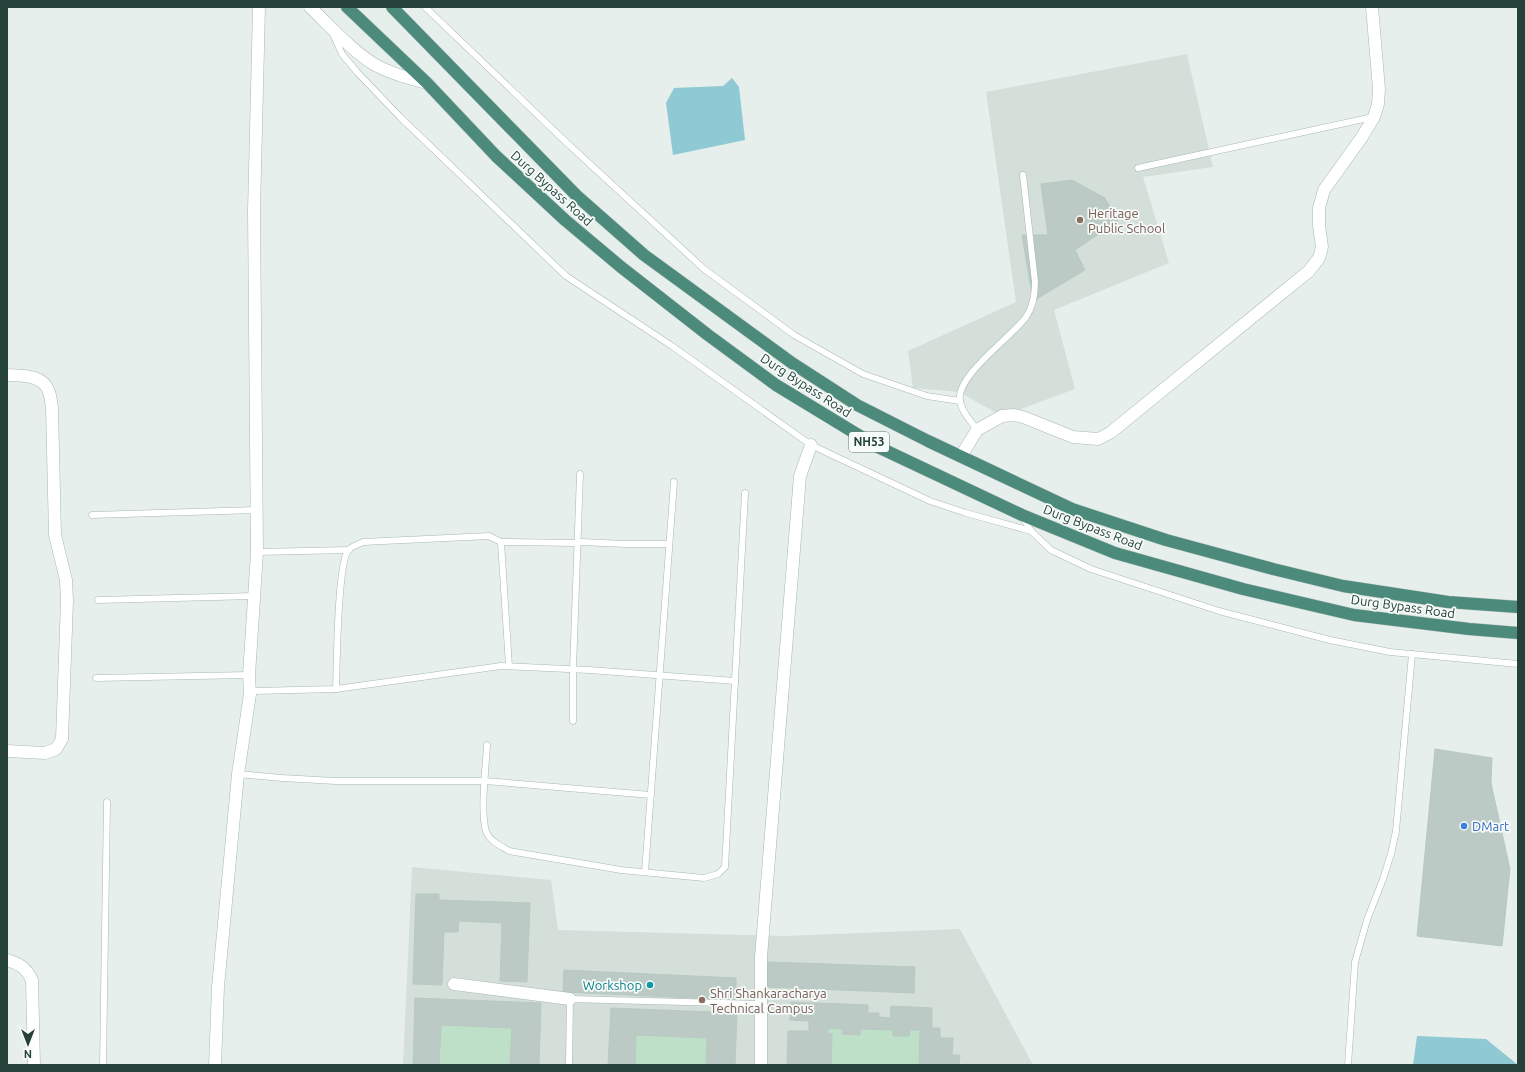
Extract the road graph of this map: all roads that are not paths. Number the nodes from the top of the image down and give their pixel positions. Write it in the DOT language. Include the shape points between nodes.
graph roads {
  1 [pos="259,7"];
  2 [pos="310,7"];
  3 [pos="347,7"];
  4 [pos="392,7"];
  5 [pos="425,7"];
  6 [pos="1372,7"];
  7 [pos="329,25"];
  8 [pos="427,84"];
  9 [pos="1374,116"];
  10 [pos="1138,168"];
  11 [pos="1023,175"];
  12 [pos="7,375"];
  13 [pos="960,401"];
  14 [pos="977,430"];
  15 [pos="811,445"];
  16 [pos="961,456"];
  17 [pos="580,474"];
  18 [pos="674,482"];
  19 [pos="746,493"];
  20 [pos="257,510"];
  21 [pos="92,515"];
  22 [pos="1022,515"];
  23 [pos="1032,531"];
  24 [pos="501,542"];
  25 [pos="578,543"];
  26 [pos="669,544"];
  27 [pos="349,550"];
  28 [pos="257,552"];
  29 [pos="254,596"];
  30 [pos="98,600"];
  31 [pos="1518,607"];
  32 [pos="1518,633"];
  33 [pos="1412,654"];
  34 [pos="1518,664"];
  35 [pos="509,666"];
  36 [pos="573,669"];
  37 [pos="249,675"];
  38 [pos="660,676"];
  39 [pos="96,678"];
  40 [pos="735,681"];
  41 [pos="336,689"];
  42 [pos="250,690"];
  43 [pos="573,721"];
  44 [pos="487,745"];
  45 [pos="7,751"];
  46 [pos="238,774"];
  47 [pos="485,781"];
  48 [pos="651,795"];
  49 [pos="107,802"];
  50 [pos="645,872"];
  51 [pos="7,960"];
  52 [pos="454,984"];
  53 [pos="570,999"];
  54 [pos="761,1004"];
  55 [pos="34,1065"];
  56 [pos="103,1065"];
  57 [pos="215,1065"];
  58 [pos="569,1065"];
  59 [pos="761,1065"];
  60 [pos="1348,1065"];
  1 -- 20 [label="street" via="254,211"];
  2 -- 7 [label="street"];
  3 -- 8 [label="highway, Durg Bypass Road / NH53"];
  4 -- 16 [label="highway, Durg Bypass Road / NH53" via="577,196 644,255 792,363 857,405"];
  5 -- 13 [label="lane" via="704,269 794,334 863,374 927,396"];
  6 -- 9 [label="street" via="1379,88"];
  7 -- 8 [label="street" via="377,66"];
  7 -- 15 [label="lane" via="342,54 357,72 400,117 566,276 672,346"];
  8 -- 22 [label="highway, Durg Bypass Road / NH53" via="496,156 565,220 620,267 758,372 878,447"];
  9 -- 10 [label="lane"];
  9 -- 14 [label="street" via="1324,190 1319,208 1322,246 1314,265 1110,433 1098,439 1073,437 1023,416 1014,415 1002,416"];
  11 -- 13 [label="lane" via="1035,282 1034,296 1026,317 963,384 959,392"];
  12 -- 45 [label="street" via="35,378 43,383 49,392 52,408 55,535 66,580 67,601 62,739 56,749 46,753"];
  13 -- 14 [label="lane"];
  14 -- 16 [label="street"];
  15 -- 23 [label="lane" via="930,501"];
  15 -- 54 [label="street" via="800,476 761,957"];
  16 -- 31 [label="highway, Durg Bypass Road / NH53" via="1072,509 1166,540 1343,586 1433,600"];
  17 -- 25 [label="lane"];
  18 -- 26 [label="lane"];
  19 -- 40 [label="lane"];
  20 -- 21 [label="lane"];
  20 -- 28 [label="street"];
  22 -- 23 [label="lane"];
  22 -- 32 [label="highway, Durg Bypass Road / NH53" via="1115,553 1243,589 1354,614"];
  23 -- 33 [label="lane" via="1051,550 1091,569 1219,611 1330,640"];
  24 -- 25 [label="lane"];
  24 -- 27 [label="lane" via="489,536 370,541 362,542"];
  24 -- 35 [label="lane"];
  25 -- 26 [label="lane"];
  25 -- 36 [label="lane"];
  26 -- 38 [label="lane"];
  27 -- 28 [label="lane"];
  27 -- 41 [label="lane" via="344,561 340,587"];
  28 -- 29 [label="street"];
  29 -- 30 [label="lane"];
  29 -- 37 [label="street"];
  33 -- 34 [label="lane"];
  33 -- 60 [label="lane" via="1396,831 1387,867 1367,920 1355,962"];
  35 -- 36 [label="lane"];
  35 -- 41 [label="lane"];
  36 -- 38 [label="lane"];
  36 -- 43 [label="lane"];
  37 -- 39 [label="lane"];
  37 -- 42 [label="street"];
  38 -- 40 [label="lane"];
  38 -- 48 [label="lane"];
  40 -- 50 [label="lane" via="725,867 718,874 704,878"];
  41 -- 42 [label="lane"];
  42 -- 46 [label="street"];
  44 -- 47 [label="lane"];
  46 -- 47 [label="lane" via="335,781"];
  46 -- 57 [label="street" via="218,987"];
  47 -- 48 [label="lane"];
  47 -- 50 [label="lane" via="483,813 486,832 495,843 509,851"];
  48 -- 50 [label="lane"];
  49 -- 56 [label="lane"];
  51 -- 55 [label="street" via="19,963 32,980"];
  52 -- 53 [label="street"];
  53 -- 54 [label="lane"];
  53 -- 58 [label="lane"];
  54 -- 59 [label="street"];
}
